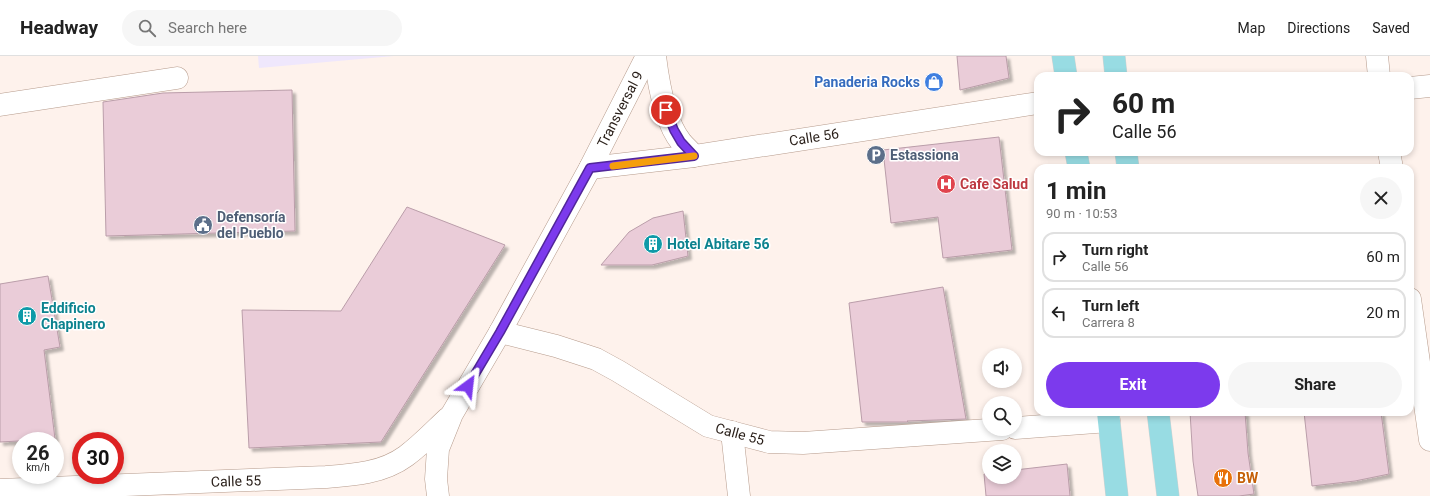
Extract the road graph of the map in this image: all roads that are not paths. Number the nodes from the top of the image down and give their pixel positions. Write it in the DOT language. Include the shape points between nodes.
graph roads {
  1 [pos="646,56"];
  2 [pos="655,56"];
  3 [pos="1063,56"];
  4 [pos="1114,56"];
  5 [pos="1377,56"];
  6 [pos="1065,72"];
  7 [pos="1116,72"];
  8 [pos="1379,72"];
  9 [pos="177,78"];
  10 [pos="1430,86"];
  11 [pos="1414,88"];
  12 [pos="1034,104"];
  13 [pos="0,105"];
  14 [pos="694,156"];
  15 [pos="590,168"];
  16 [pos="1414,326"];
  17 [pos="500,332"];
  18 [pos="452,414"];
  19 [pos="1158,416"];
  20 [pos="1109,417"];
  21 [pos="1022,427"];
  22 [pos="982,430"];
  23 [pos="732,432"];
  24 [pos="1430,440"];
  25 [pos="251,488"];
  26 [pos="220,489"];
  27 [pos="0,490"];
  28 [pos="438,496"];
  29 [pos="739,496"];
  30 [pos="1117,496"];
  31 [pos="1168,496"];
  1 -- 15 [label="street, Transversal 9"];
  2 -- 14 [label="street" via="662,100 674,130"];
  3 -- 6 [label="main road"];
  4 -- 7 [label="main road"];
  5 -- 8 [label="street"];
  9 -- 13 [label="street"];
  10 -- 11 [label="street"];
  12 -- 14 [label="street, Calle 56"];
  14 -- 15 [label="street, Calle 56"];
  15 -- 17 [label="street, Transversal 9"];
  16 -- 24 [label="street"];
  17 -- 18 [label="street, Transversal 9"];
  17 -- 23 [label="street, Calle 55" via="596,359 708,426"];
  18 -- 25 [label="street, Calle 55" via="405,457 384,467 360,474"];
  18 -- 28 [label="street" via="438,449"];
  19 -- 31 [label="main road"];
  20 -- 21 [label="street"];
  20 -- 30 [label="main road"];
  22 -- 23 [label="street, Calle 55" via="803,443 769,442"];
  23 -- 29 [label="street"];
  25 -- 26 [label="street, Calle 55"];
  26 -- 27 [label="street, Calle 55"];
}
